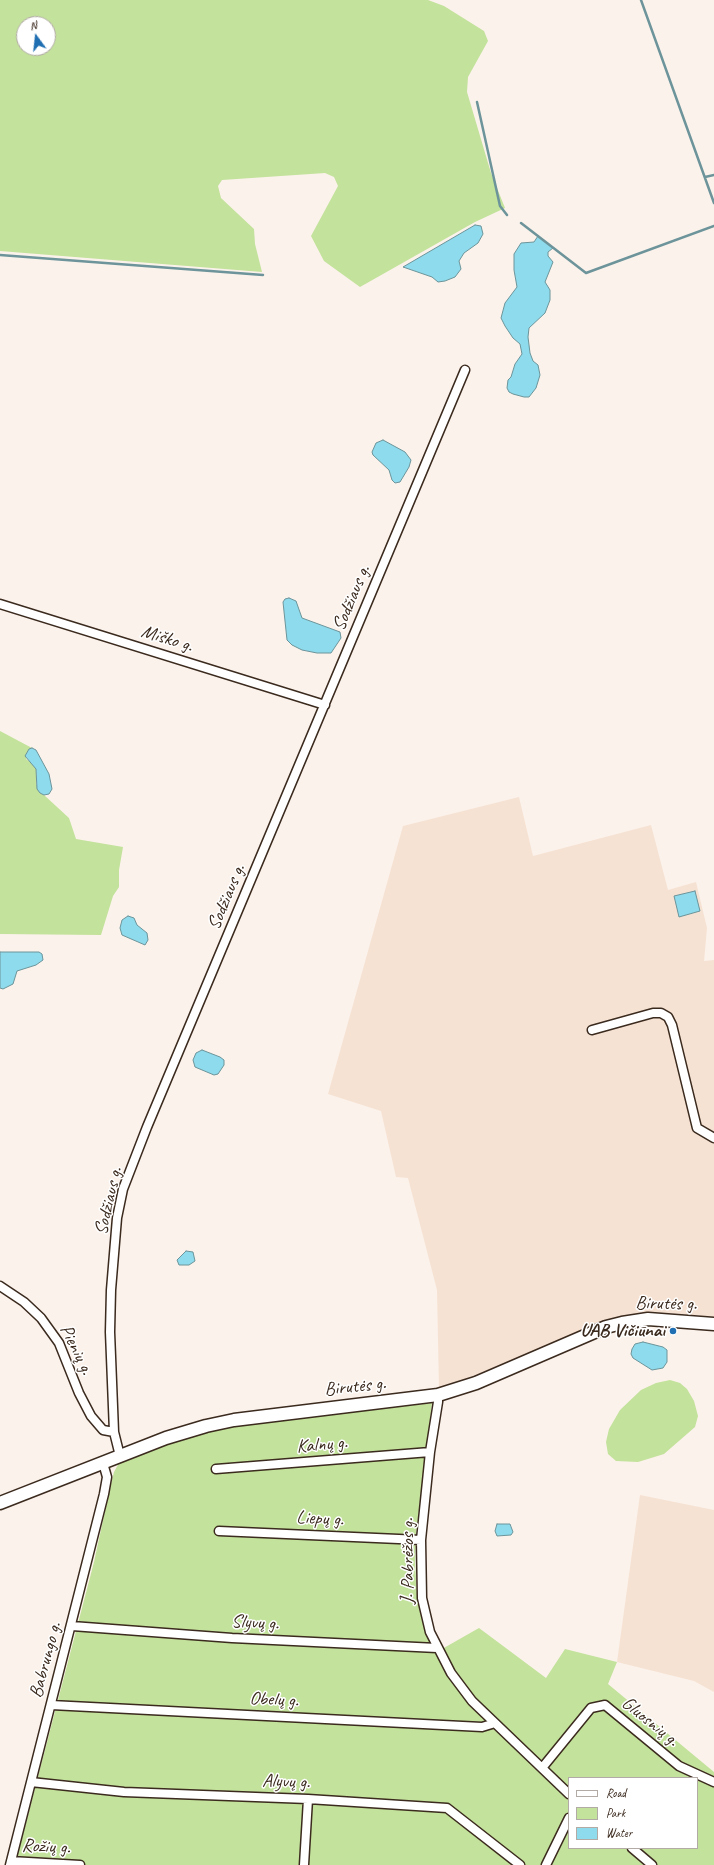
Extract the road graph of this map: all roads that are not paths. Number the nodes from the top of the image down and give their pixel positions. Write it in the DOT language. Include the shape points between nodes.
graph roads {
  1 [pos="465,370"];
  2 [pos="0,604"];
  3 [pos="325,705"];
  4 [pos="592,1030"];
  5 [pos="714,1138"];
  6 [pos="0,1286"];
  7 [pos="714,1324"];
  8 [pos="438,1395"];
  9 [pos="114,1432"];
  10 [pos="430,1452"];
  11 [pos="120,1456"];
  12 [pos="103,1463"];
  13 [pos="216,1469"];
  14 [pos="0,1503"];
  15 [pos="218,1531"];
  16 [pos="421,1540"];
  17 [pos="72,1626"];
  18 [pos="437,1648"];
  19 [pos="51,1705"];
  20 [pos="495,1723"];
  21 [pos="542,1768"];
  22 [pos="31,1782"];
  23 [pos="714,1782"];
  24 [pos="568,1793"];
  25 [pos="308,1799"];
  26 [pos="568,1820"];
  27 [pos="633,1849"];
  28 [pos="10,1863"];
  29 [pos="80,1865"];
  30 [pos="304,1865"];
  31 [pos="520,1865"];
  32 [pos="546,1865"];
  33 [pos="652,1865"];
  1 -- 3 [label="street, Sodžiaus g."];
  2 -- 3 [label="street, Miško g."];
  3 -- 9 [label="street, Sodžiaus g." via="123,1189 117,1218 111,1290"];
  4 -- 5 [label="street" via="654,1013 668,1017 697,1128"];
  6 -- 9 [label="street, Pienių g." via="24,1302 41,1318 59,1342 78,1393 91,1416 103,1430"];
  7 -- 8 [label="main road, Birutės g." via="648,1319 606,1327 476,1383"];
  8 -- 10 [label="street, J. Pabrėžos g."];
  8 -- 11 [label="main road, Birutės g." via="234,1420 186,1432"];
  9 -- 11 [label="street, Sodžiaus g."];
  10 -- 13 [label="street, Kalnų g."];
  10 -- 16 [label="street, J. Pabrėžos g."];
  11 -- 12 [label="main road, Birutės g."];
  12 -- 14 [label="main road, Birutės g."];
  12 -- 17 [label="street, Babrungo g." via="106,1477 104,1494"];
  15 -- 16 [label="street, Liepų g."];
  16 -- 18 [label="street, J. Pabrėžos g." via="422,1598 425,1615"];
  17 -- 18 [label="street, Slyvų g." via="232,1638"];
  17 -- 19 [label="street, Babrungo g."];
  18 -- 20 [label="street, J. Pabrėžos g." via="465,1692"];
  19 -- 20 [label="street, Obelų g." via="482,1727"];
  19 -- 22 [label="street, Babrungo g."];
  20 -- 21 [label="street, J. Pabrėžos g."];
  21 -- 23 [label="street, Gluosnių g." via="591,1708 605,1705 680,1766"];
  21 -- 24 [label="street, J. Pabrėžos g."];
  22 -- 25 [label="street, Alyvų g." via="124,1792"];
  22 -- 28 [label="street, Babrungo g."];
  25 -- 30 [label="street"];
  25 -- 31 [label="street, Alyvų g." via="447,1808"];
  26 -- 32 [label="street"];
  27 -- 33 [label="street"];
  28 -- 29 [label="street, Rožių g."];
}
